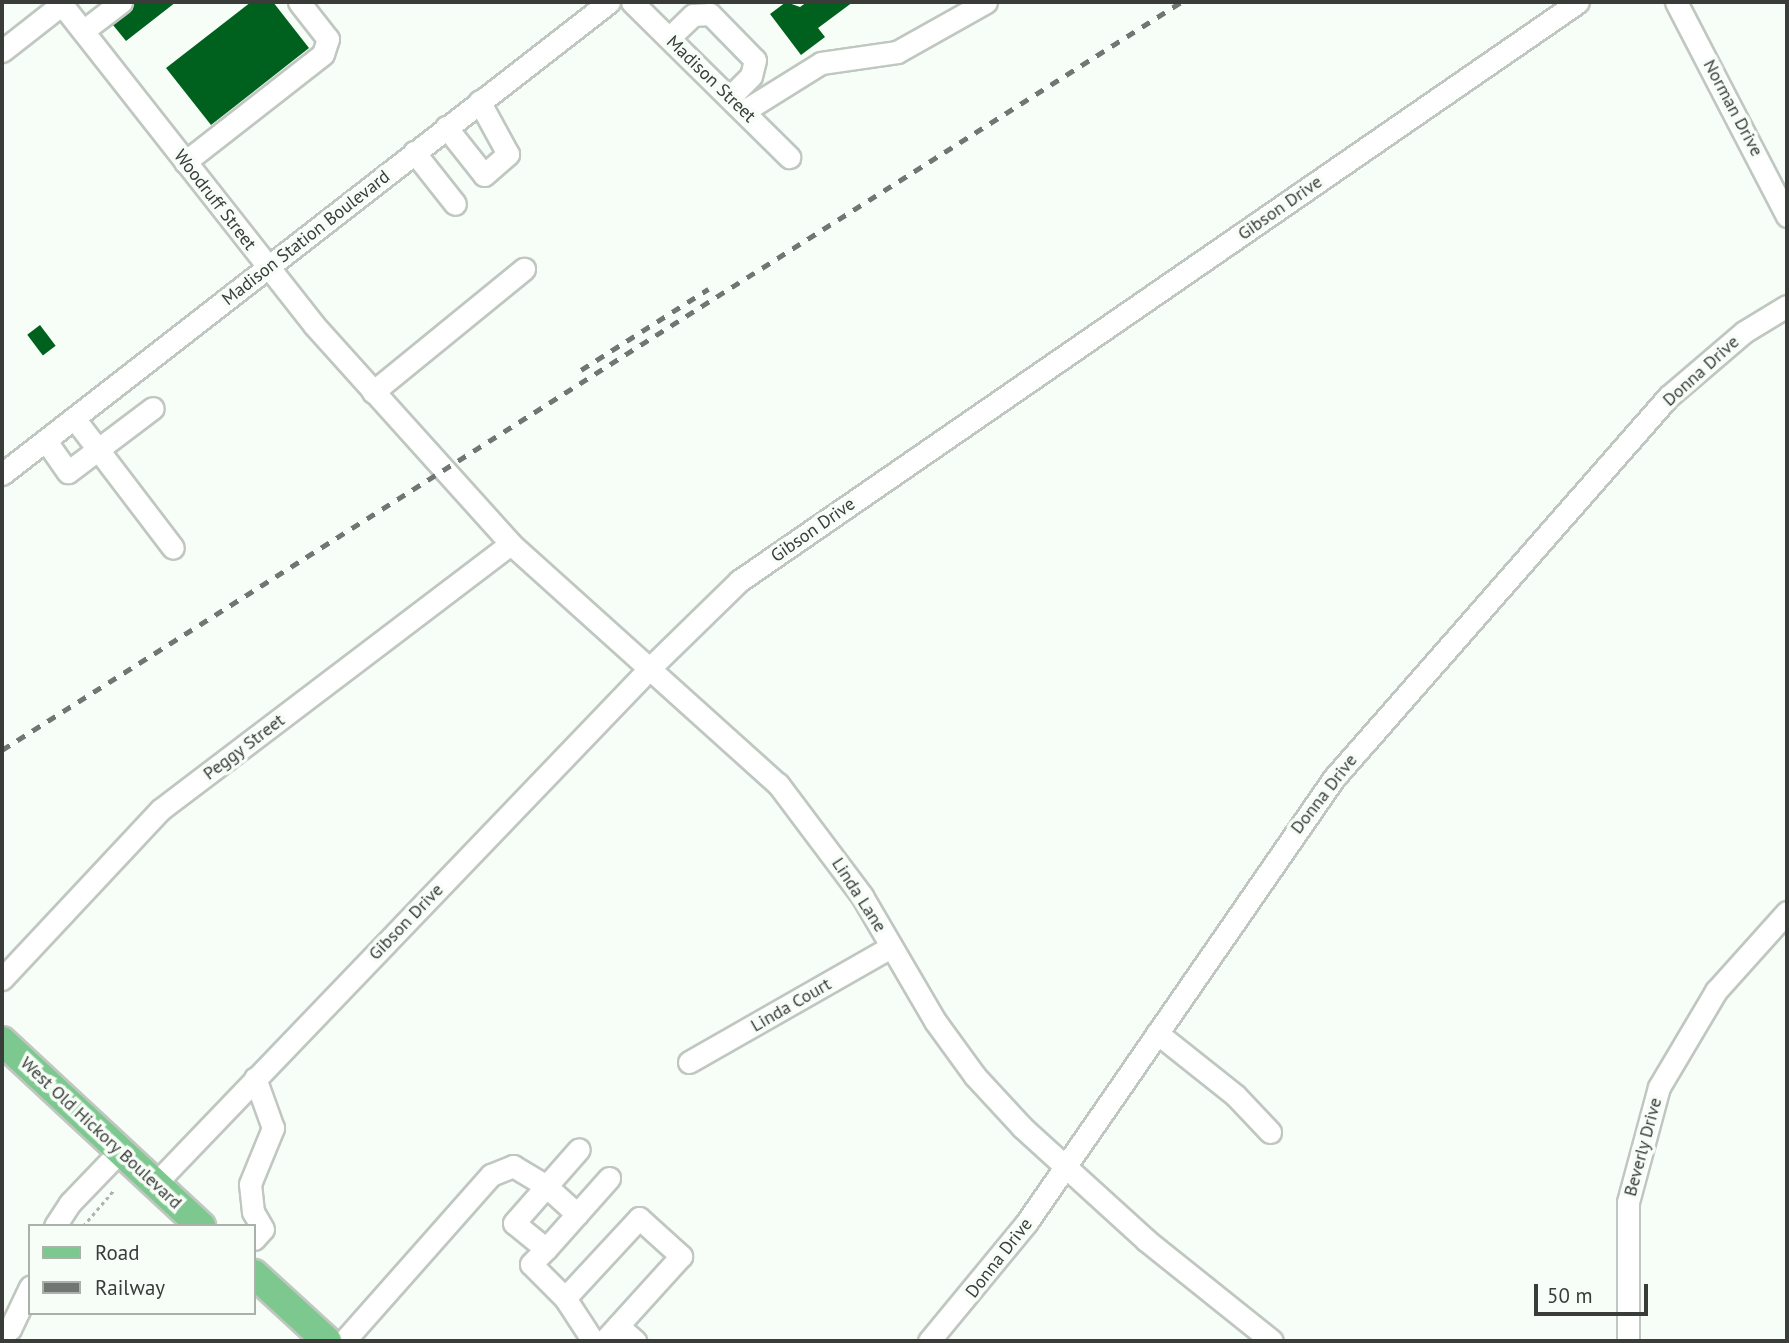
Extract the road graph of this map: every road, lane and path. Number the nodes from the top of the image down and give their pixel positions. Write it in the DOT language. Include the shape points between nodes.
graph roads {
  1 [pos="121,2"];
  2 [pos="299,2"];
  3 [pos="609,2"];
  4 [pos="632,2"];
  5 [pos="986,2"];
  6 [pos="1578,2"];
  7 [pos="1676,2"];
  8 [pos="61,3"];
  9 [pos="83,31"];
  10 [pos="669,38"];
  11 [pos="2,51"];
  12 [pos="479,101"];
  13 [pos="737,104"];
  14 [pos="446,127"];
  15 [pos="414,152"];
  16 [pos="789,157"];
  17 [pos="185,162"];
  18 [pos="455,204"];
  19 [pos="1787,216"];
  20 [pos="524,269"];
  21 [pos="268,270"];
  22 [pos="1787,306"];
  23 [pos="373,392"];
  24 [pos="153,408"];
  25 [pos="74,418"];
  26 [pos="46,441"];
  27 [pos="98,449"];
  28 [pos="432,456"];
  29 [pos="6,462"];
  30 [pos="511,544"];
  31 [pos="173,548"];
  32 [pos="651,667"];
  33 [pos="1787,912"];
  34 [pos="891,947"];
  35 [pos="2,979"];
  36 [pos="1157,1033"];
  37 [pos="2,1041"];
  38 [pos="689,1062"];
  39 [pos="255,1079"];
  40 [pos="1270,1132"];
  41 [pos="579,1149"];
  42 [pos="120,1151"];
  43 [pos="1066,1168"];
  44 [pos="609,1178"];
  45 [pos="155,1184"];
  46 [pos="546,1186"];
  47 [pos="114,1190"];
  48 [pos="577,1214"];
  49 [pos="56,1224"];
  50 [pos="85,1224"];
  51 [pos="199,1224"];
  52 [pos="256,1238"];
  53 [pos="545,1249"];
  54 [pos="2,1270"];
  55 [pos="256,1276"];
  56 [pos="2,1279"];
  57 [pos="28,1291"];
  58 [pos="565,1298"];
  59 [pos="2,1333"];
  60 [pos="611,1334"];
  61 [pos="327,1341"];
  62 [pos="344,1341"];
  63 [pos="593,1341"];
  64 [pos="635,1341"];
  65 [pos="929,1341"];
  66 [pos="1272,1341"];
  67 [pos="1628,1341"];
  1 -- 9 [label="street"];
  2 -- 17 [label="street" via="328,39 323,54"];
  3 -- 12 [label="street, Madison Station Boulevard"];
  4 -- 10 [label="street, Madison Street"];
  5 -- 13 [label="street" via="897,52 821,63"];
  6 -- 32 [label="street, Gibson Drive" via="739,581"];
  7 -- 19 [label="street, Norman Drive"];
  8 -- 9 [label="street, Woodruff Street"];
  8 -- 11 [label="street"];
  9 -- 17 [label="street, Woodruff Street"];
  10 -- 13 [label="street, Madison Street"];
  10 -- 13 [label="street" via="693,15 710,15 754,60"];
  12 -- 14 [label="street, Madison Station Boulevard"];
  12 -- 14 [label="street" via="508,154 484,175"];
  13 -- 16 [label="street, Madison Street"];
  14 -- 15 [label="street, Madison Station Boulevard"];
  15 -- 18 [label="street"];
  15 -- 21 [label="street, Madison Station Boulevard"];
  17 -- 21 [label="street, Woodruff Street"];
  20 -- 23 [label="street"];
  21 -- 23 [label="street, Woodruff Street"];
  21 -- 25 [label="street, Madison Station Boulevard"];
  22 -- 36 [label="street, Donna Drive" via="1744,332 1668,397 1334,778"];
  23 -- 28 [label="street, Woodruff Street"];
  24 -- 27 [label="street"];
  25 -- 26 [label="street, Madison Station Boulevard"];
  25 -- 27 [label="street"];
  26 -- 27 [label="street" via="68,472"];
  26 -- 29 [label="street, Madison Station Boulevard"];
  27 -- 31 [label="street"];
  28 -- 30 [label="street, Linda Lane"];
  30 -- 32 [label="street, Linda Lane"];
  30 -- 35 [label="street, Peggy Street" via="160,810"];
  32 -- 34 [label="street, Linda Lane" via="778,784 844,869"];
  32 -- 39 [label="street, Gibson Drive"];
  33 -- 67 [label="street, Beverly Drive" via="1716,991 1659,1087 1628,1202"];
  34 -- 38 [label="street, Linda Court"];
  34 -- 43 [label="street, Linda Lane" via="934,1021 975,1076"];
  36 -- 40 [label="street" via="1235,1095"];
  36 -- 43 [label="street, Donna Drive"];
  37 -- 42 [label="main road, West Old Hickory Boulevard"];
  39 -- 45 [label="street, Gibson Drive"];
  39 -- 52 [label="street" via="273,1128 250,1184 253,1212 263,1229"];
  41 -- 46 [label="street"];
  42 -- 45 [label="main road, West Old Hickory Boulevard"];
  42 -- 49 [label="street"];
  43 -- 65 [label="street, Donna Drive" via="993,1268"];
  43 -- 66 [label="street, Linda Lane" via="1201,1288"];
  44 -- 48 [label="street"];
  45 -- 51 [label="main road, West Old Hickory Boulevard"];
  46 -- 48 [label="street"];
  46 -- 53 [label="street" via="514,1223"];
  46 -- 62 [label="street" via="513,1166 491,1175"];
  47 -- 50 [label="path"];
  48 -- 53 [label="street"];
  53 -- 58 [label="street" via="531,1264"];
  54 -- 56 [label="path"];
  55 -- 61 [label="main road"];
  57 -- 59 [label="street" via="10,1329"];
  58 -- 60 [label="street" via="639,1218 681,1256"];
  58 -- 63 [label="street"];
  60 -- 64 [label="street"];
}
